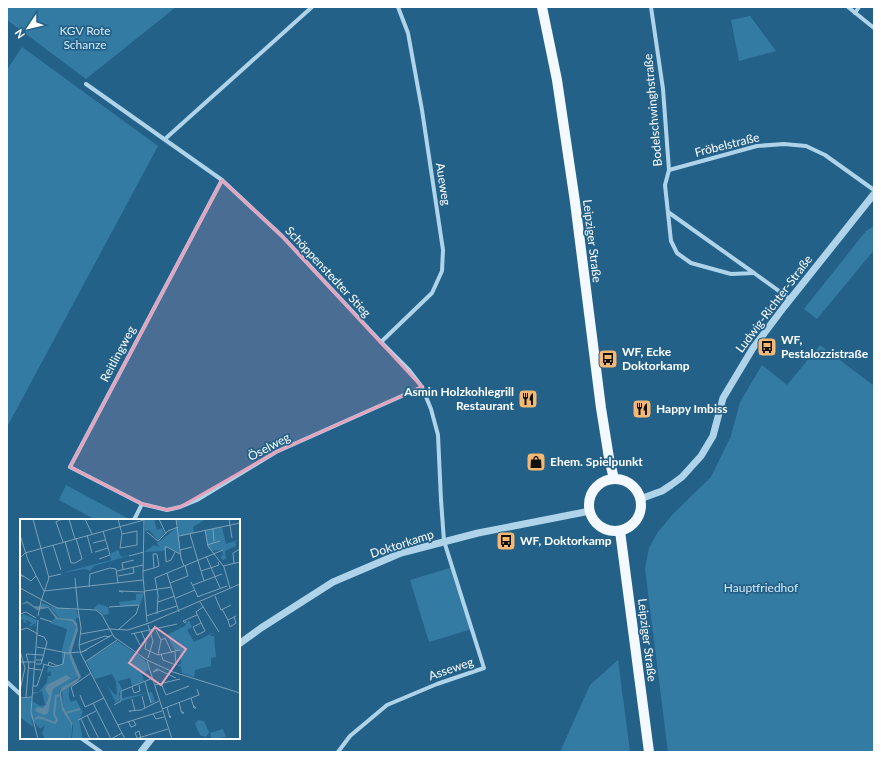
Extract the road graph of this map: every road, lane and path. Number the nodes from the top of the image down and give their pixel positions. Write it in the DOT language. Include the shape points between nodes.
graph roads {
  1 [pos="312,7"];
  2 [pos="398,7"];
  3 [pos="542,7"];
  4 [pos="651,7"];
  5 [pos="848,7"];
  6 [pos="860,7"];
  7 [pos="855,13"];
  8 [pos="874,28"];
  9 [pos="86,84"];
  10 [pos="165,139"];
  11 [pos="669,170"];
  12 [pos="222,180"];
  13 [pos="874,190"];
  14 [pos="873,198"];
  15 [pos="668,212"];
  16 [pos="754,273"];
  17 [pos="790,299"];
  18 [pos="381,342"];
  19 [pos="422,387"];
  20 [pos="614,479"];
  21 [pos="640,499"];
  22 [pos="142,504"];
  23 [pos="590,512"];
  24 [pos="134,519"];
  25 [pos="620,531"];
  26 [pos="444,541"];
  27 [pos="240,643"];
  28 [pos="7,682"];
  29 [pos="20,694"];
  30 [pos="82,739"];
  31 [pos="151,739"];
  32 [pos="101,752"];
  33 [pos="141,752"];
  34 [pos="338,752"];
  35 [pos="650,752"];
  1 -- 10 [label="street"];
  2 -- 18 [label="street, Aueweg" via="408,33 422,110 443,250 442,271 432,294"];
  3 -- 20 [label="main road, Leipziger Straße" via="557,80 601,408"];
  4 -- 11 [label="street, Bodelschwinghstraße"];
  5 -- 7 [label="street"];
  6 -- 7 [label="street"];
  7 -- 8 [label="street"];
  9 -- 10 [label="street, Schöppenstedter Stieg"];
  10 -- 12 [label="street, Schöppenstedter Stieg"];
  11 -- 13 [label="street, Fröbelstraße" via="757,146 806,146 825,155"];
  11 -- 15 [label="street, Bodelschwinghstraße" via="665,185"];
  12 -- 18 [label="street, Schöppenstedter Stieg" via="282,236"];
  12 -- 22 [label="street, Reitlingweg" via="70,466"];
  14 -- 17 [label="street, Ludwig-Richter-Straße"];
  15 -- 16 [label="street"];
  15 -- 16 [label="street, Bodelschwinghstraße" via="671,241 677,253 691,263 731,274"];
  16 -- 17 [label="street"];
  17 -- 21 [label="street, Ludwig-Richter-Straße" via="753,348 723,398 713,436 701,456 671,485"];
  18 -- 19 [label="street, Schöppenstedter Stieg"];
  19 -- 22 [label="street, Öselweg" via="276,452 197,500 167,510"];
  19 -- 26 [label="street, Schöppenstedter Stieg" via="438,435"];
  20 -- 21 [label="main road" via="631,484"];
  20 -- 23 [label="main road" via="607,480 594,490 589,504"];
  21 -- 25 [label="main road" via="638,517 631,526"];
  22 -- 24 [label="street"];
  23 -- 25 [label="main road" via="601,527"];
  23 -- 26 [label="street, Doktorkamp"];
  25 -- 35 [label="main road, Leipziger Straße"];
  26 -- 27 [label="street, Doktorkamp" via="401,553 333,582"];
  26 -- 34 [label="street, Asseweg" via="484,668 387,705 350,736"];
  28 -- 29 [label="street"];
  30 -- 32 [label="street"];
  31 -- 33 [label="street"];
}
